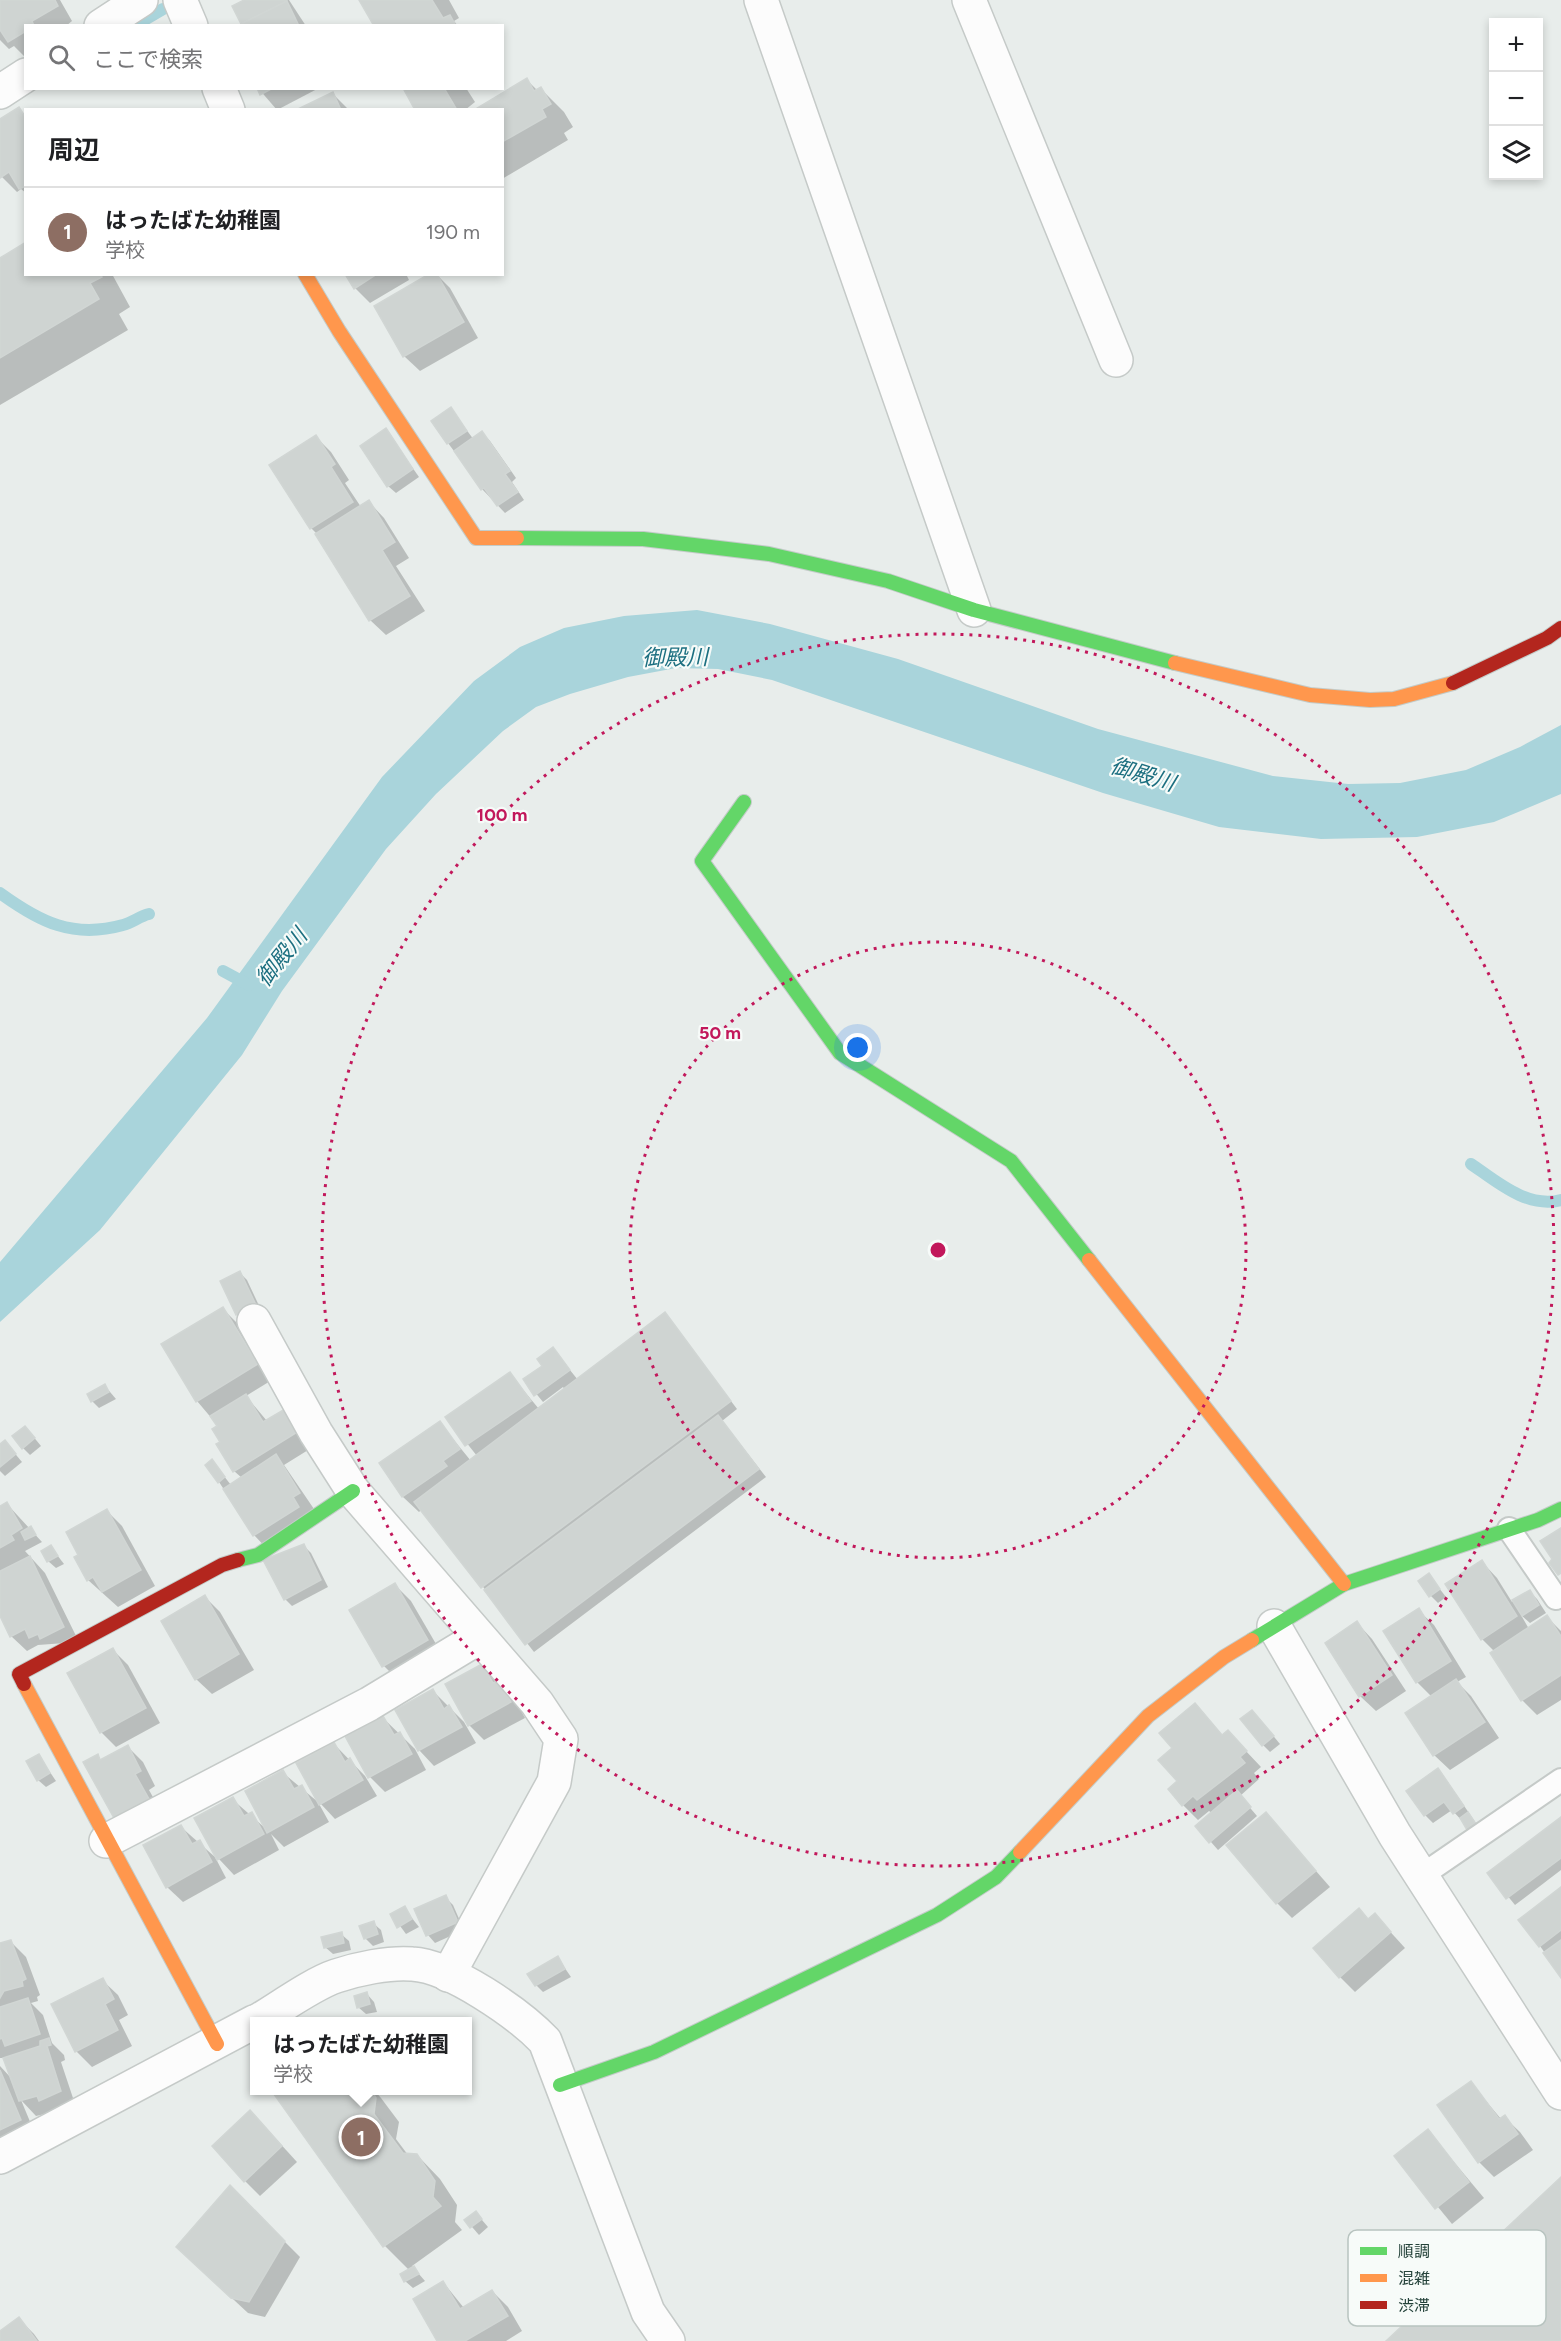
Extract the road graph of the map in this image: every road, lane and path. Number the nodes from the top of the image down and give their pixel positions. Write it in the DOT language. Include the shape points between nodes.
graph roads {
  1 [pos="141,0"];
  2 [pos="180,0"];
  3 [pos="761,0"];
  4 [pos="969,0"];
  5 [pos="104,24"];
  6 [pos="190,24"];
  7 [pos="24,76"];
  8 [pos="220,90"];
  9 [pos="0,92"];
  10 [pos="227,108"];
  11 [pos="306,276"];
  12 [pos="1116,360"];
  13 [pos="974,610"];
  14 [pos="1561,628"];
  15 [pos="744,802"];
  16 [pos="254,1321"];
  17 [pos="353,1491"];
  18 [pos="1561,1509"];
  19 [pos="1509,1529"];
  20 [pos="1344,1584"];
  21 [pos="1556,1598"];
  22 [pos="1274,1626"];
  23 [pos="477,1638"];
  24 [pos="1561,1780"];
  25 [pos="106,1841"];
  26 [pos="1421,1876"];
  27 [pos="448,1975"];
  28 [pos="264,2017"];
  29 [pos="250,2025"];
  30 [pos="217,2044"];
  31 [pos="560,2085"];
  32 [pos="1561,2092"];
  33 [pos="0,2157"];
  34 [pos="668,2341"];
  1 -- 5 [label="street"];
  2 -- 6 [label="street"];
  3 -- 13 [label="street"];
  4 -- 12 [label="street"];
  7 -- 9 [label="street"];
  8 -- 10 [label="street"];
  11 -- 13 [label="street" via="477,538 643,539 769,554 888,581"];
  13 -- 14 [label="street" via="1233,678 1310,695 1370,700 1394,699 1460,681"];
  15 -- 20 [label="street" via="702,861 840,1053 1011,1161"];
  16 -- 17 [label="street"];
  17 -- 23 [label="street"];
  17 -- 25 [label="street" via="258,1555 222,1565 19,1674"];
  18 -- 19 [label="street"];
  19 -- 20 [label="street"];
  19 -- 21 [label="lane"];
  20 -- 22 [label="street"];
  22 -- 26 [label="street"];
  22 -- 31 [label="street" via="1224,1657 1148,1716 996,1877 937,1915 654,2052"];
  23 -- 25 [label="street" via="369,1704"];
  23 -- 27 [label="street" via="537,1703 561,1739 554,1782"];
  24 -- 26 [label="lane"];
  25 -- 30 [label="street"];
  26 -- 32 [label="street"];
  27 -- 28 [label="street" via="413,1964 334,1976"];
  27 -- 31 [label="street" via="527,2023 545,2041"];
  29 -- 30 [label="street"];
  30 -- 33 [label="street"];
  31 -- 34 [label="street" via="648,2312"];
}
